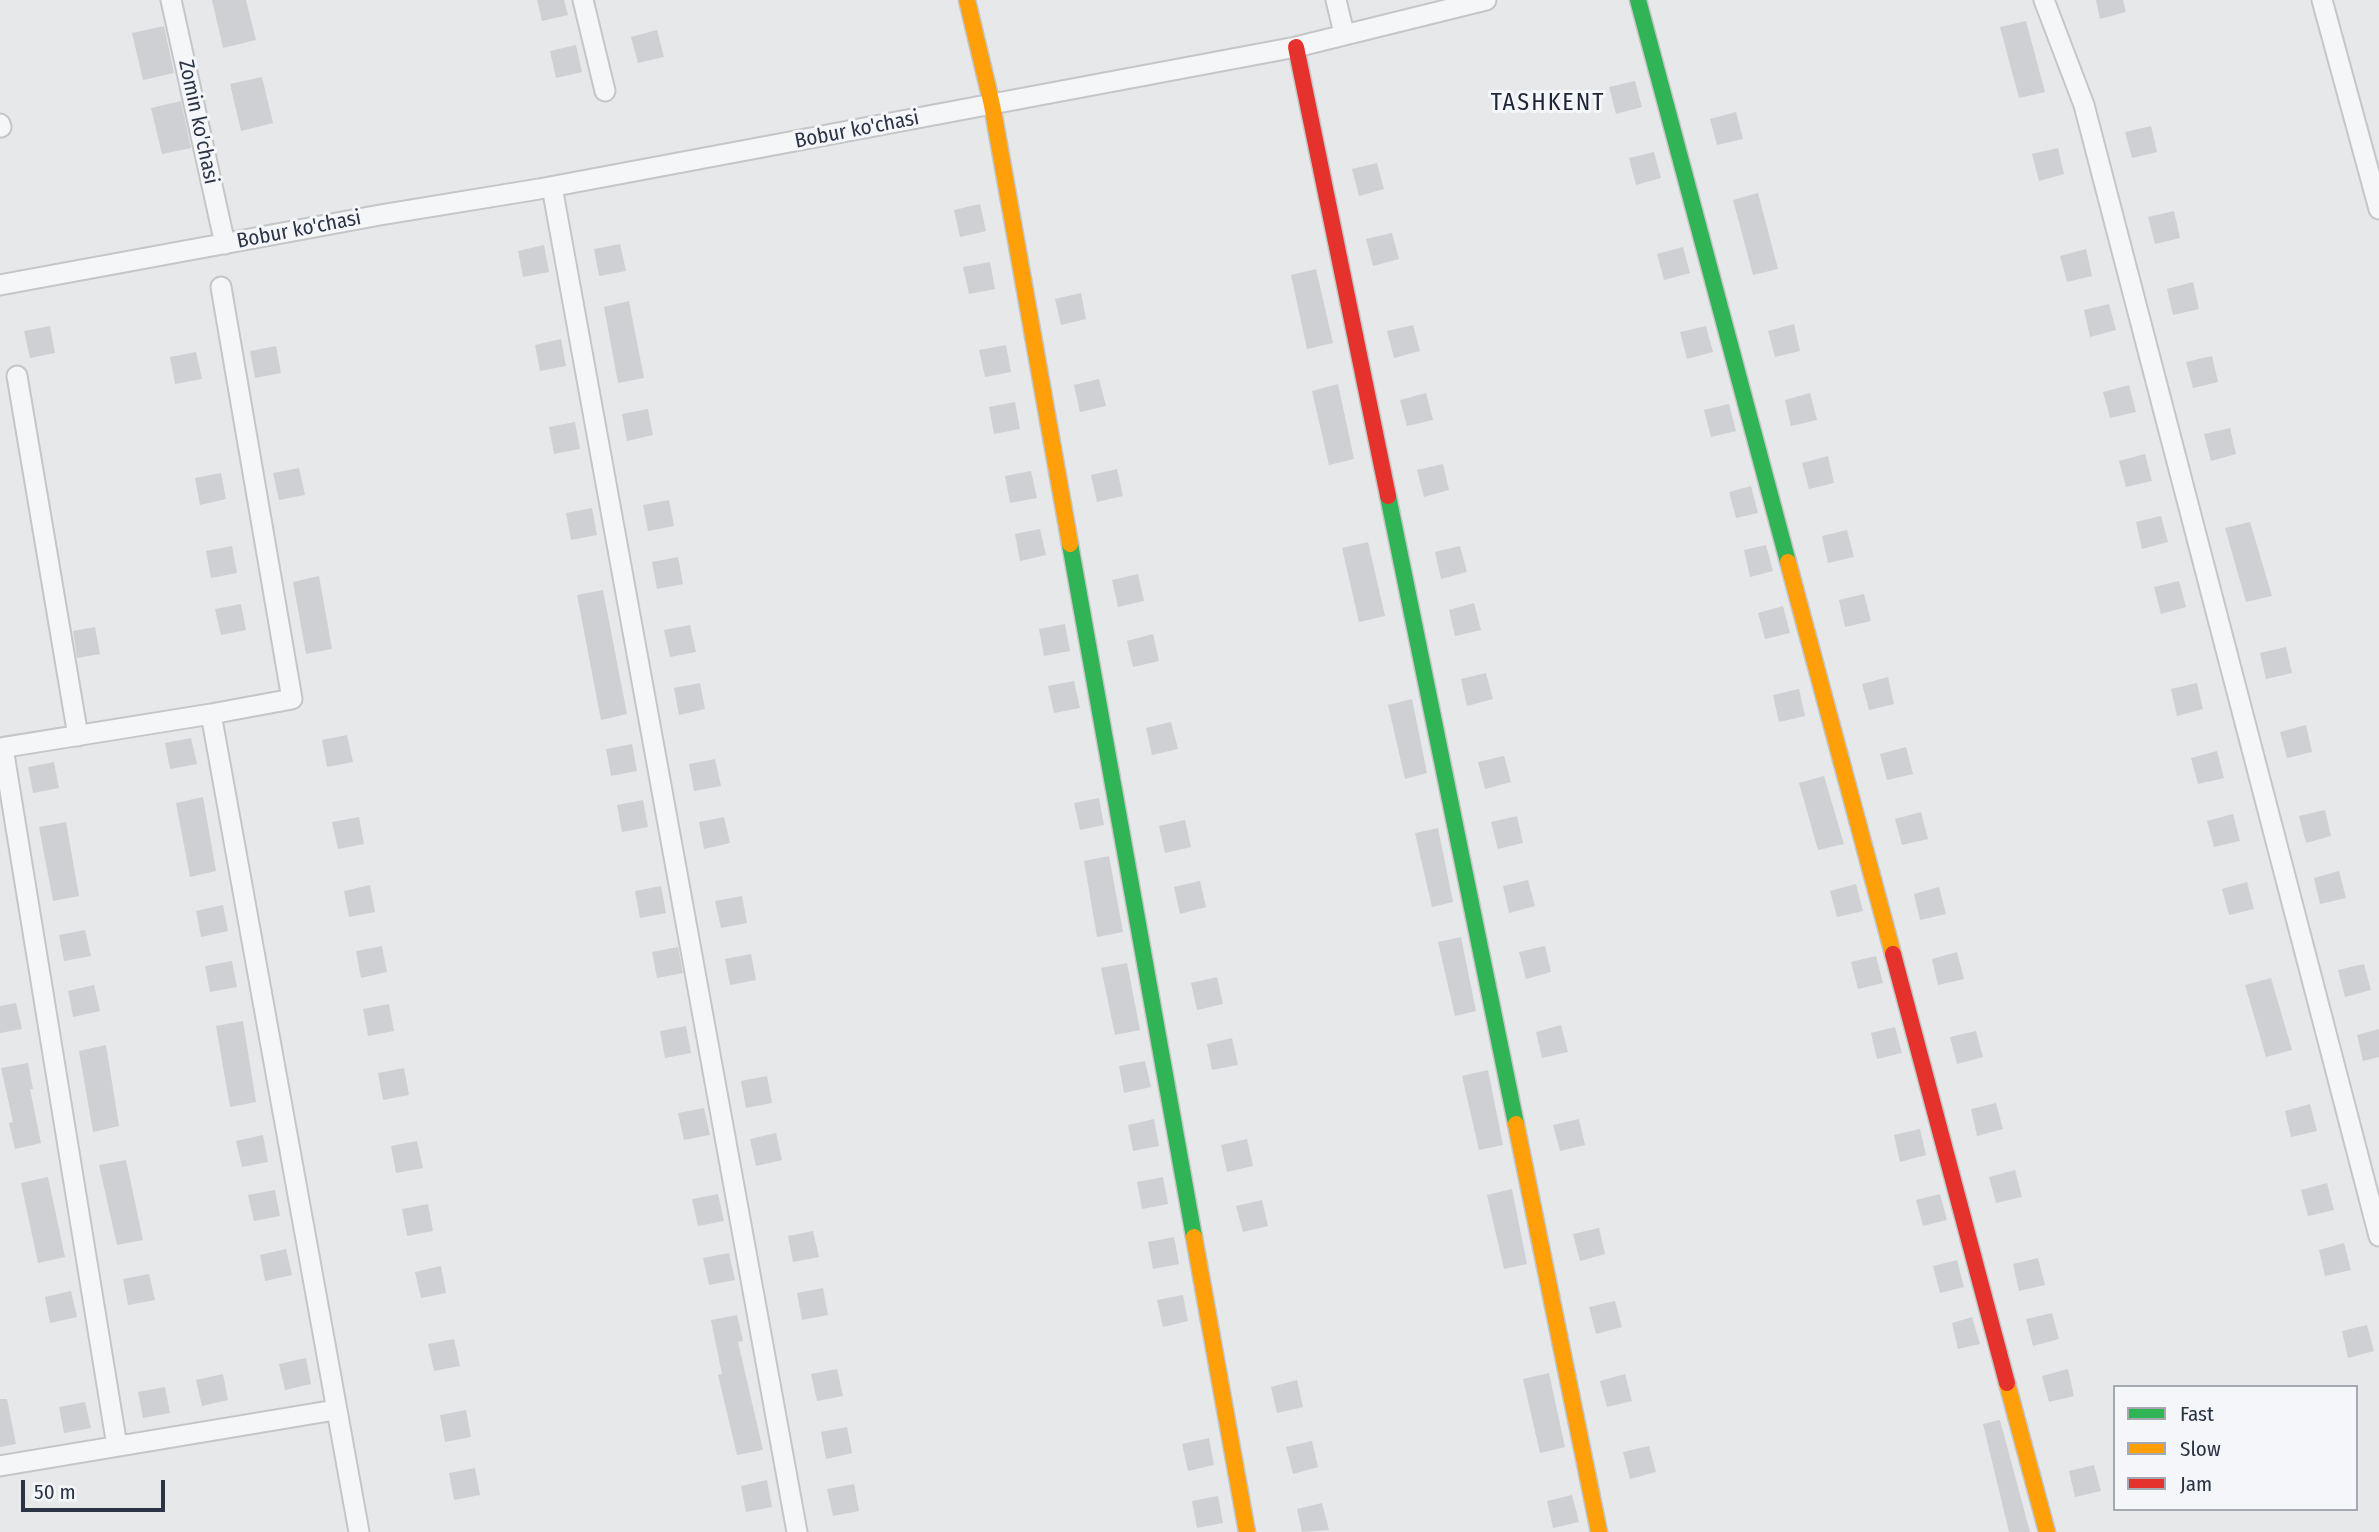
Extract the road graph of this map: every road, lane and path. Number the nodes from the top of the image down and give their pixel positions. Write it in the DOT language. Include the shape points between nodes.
graph roads {
  1 [pos="171,0"];
  2 [pos="583,0"];
  3 [pos="967,0"];
  4 [pos="1336,0"];
  5 [pos="1486,0"];
  6 [pos="1638,0"];
  7 [pos="2044,0"];
  8 [pos="2322,0"];
  9 [pos="1344,33"];
  10 [pos="1296,47"];
  11 [pos="605,91"];
  12 [pos="992,105"];
  13 [pos="552,187"];
  14 [pos="2379,209"];
  15 [pos="225,244"];
  16 [pos="0,285"];
  17 [pos="221,287"];
  18 [pos="17,376"];
  19 [pos="211,714"];
  20 [pos="78,736"];
  21 [pos="1,748"];
  22 [pos="2379,1236"];
  23 [pos="335,1410"];
  24 [pos="117,1446"];
  25 [pos="0,1466"];
  26 [pos="359,1532"];
  27 [pos="797,1532"];
  28 [pos="1247,1532"];
  29 [pos="1599,1532"];
  30 [pos="2047,1532"];
  1 -- 15 [label="street, Zomin ko'chasi"];
  2 -- 11 [label="street"];
  3 -- 12 [label="street"];
  4 -- 9 [label="street"];
  5 -- 9 [label="street, Bobur ko'chasi"];
  6 -- 30 [label="street"];
  7 -- 22 [label="street" via="2084,105"];
  8 -- 14 [label="street"];
  9 -- 10 [label="street, Bobur ko'chasi"];
  10 -- 12 [label="street, Bobur ko'chasi"];
  10 -- 29 [label="street"];
  12 -- 13 [label="street, Bobur ko'chasi"];
  12 -- 28 [label="street"];
  13 -- 15 [label="street, Bobur ko'chasi"];
  13 -- 27 [label="street"];
  15 -- 16 [label="street, Bobur ko'chasi"];
  17 -- 19 [label="street" via="292,699"];
  18 -- 20 [label="street"];
  19 -- 20 [label="street"];
  19 -- 23 [label="street"];
  20 -- 21 [label="street"];
  21 -- 24 [label="street"];
  23 -- 24 [label="street"];
  23 -- 26 [label="street"];
  24 -- 25 [label="street"];
}
